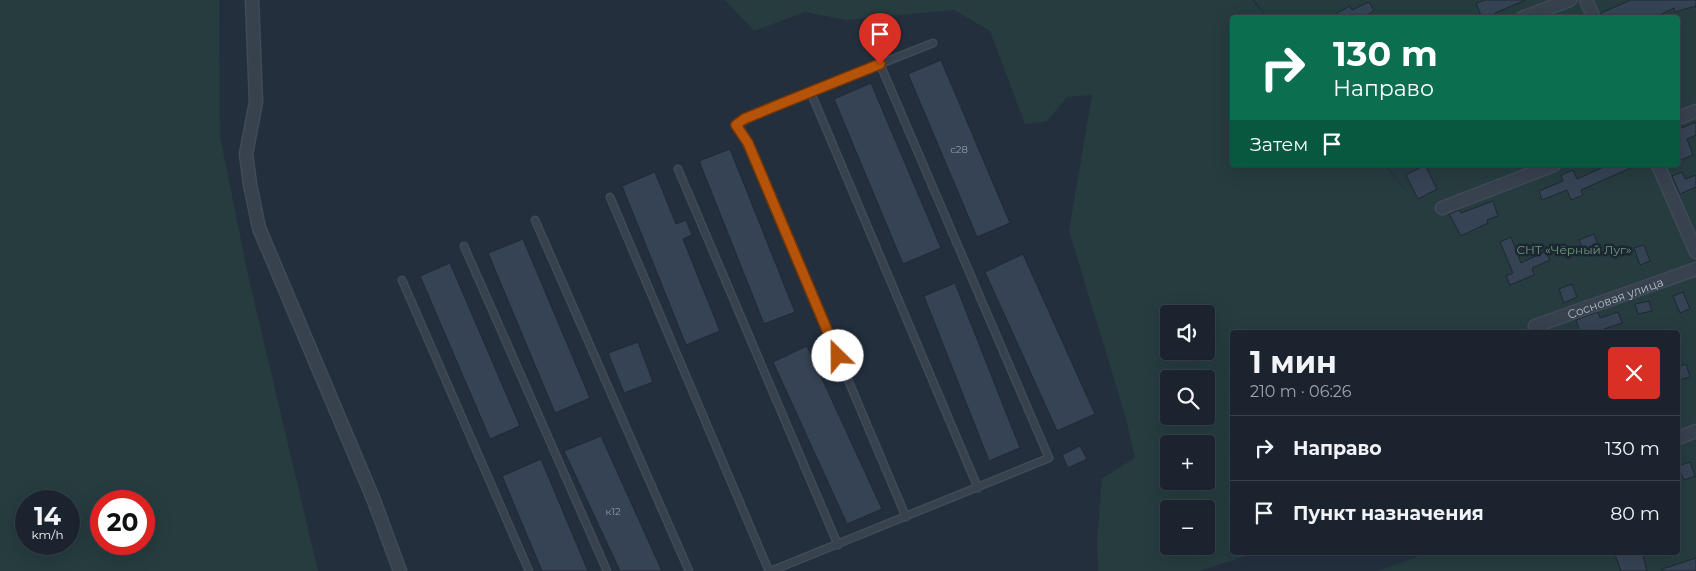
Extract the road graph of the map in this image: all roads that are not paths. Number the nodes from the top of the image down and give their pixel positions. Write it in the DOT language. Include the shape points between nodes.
graph roads {
  1 [pos="252,0"];
  2 [pos="1570,0"];
  3 [pos="1586,0"];
  4 [pos="1530,15"];
  5 [pos="1593,15"];
  6 [pos="933,42"];
  7 [pos="880,64"];
  8 [pos="811,93"];
  9 [pos="1696,111"];
  10 [pos="1680,117"];
  11 [pos="1549,167"];
  12 [pos="1659,167"];
  13 [pos="678,169"];
  14 [pos="610,197"];
  15 [pos="1442,208"];
  16 [pos="535,220"];
  17 [pos="464,246"];
  18 [pos="1696,252"];
  19 [pos="1696,269"];
  20 [pos="402,280"];
  21 [pos="1535,326"];
  22 [pos="1696,431"];
  23 [pos="1680,437"];
  24 [pos="978,488"];
  25 [pos="906,516"];
  26 [pos="838,545"];
  27 [pos="399,570"];
  28 [pos="529,571"];
  29 [pos="607,571"];
  30 [pos="690,571"];
  31 [pos="770,571"];
  1 -- 27 [label="street" via="256,102 246,154 259,228 374,498"];
  2 -- 4 [label="street"];
  3 -- 5 [label="street"];
  6 -- 7 [label="lane"];
  7 -- 8 [label="lane"];
  7 -- 24 [label="lane" via="1049,458"];
  8 -- 24 [label="lane"];
  8 -- 25 [label="lane" via="736,125 748,143"];
  9 -- 10 [label="street"];
  11 -- 15 [label="street"];
  12 -- 18 [label="street"];
  13 -- 26 [label="lane"];
  14 -- 31 [label="lane"];
  16 -- 30 [label="lane"];
  17 -- 29 [label="lane"];
  19 -- 21 [label="street, Сосновая улица"];
  20 -- 28 [label="lane"];
  22 -- 23 [label="street"];
  24 -- 25 [label="lane"];
  25 -- 26 [label="lane"];
  26 -- 31 [label="lane"];
}
